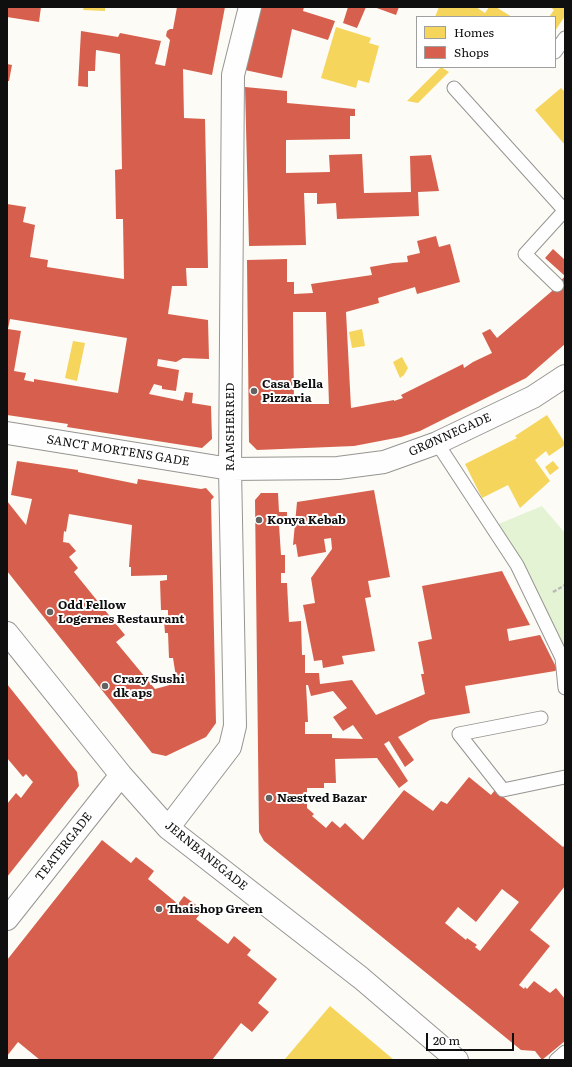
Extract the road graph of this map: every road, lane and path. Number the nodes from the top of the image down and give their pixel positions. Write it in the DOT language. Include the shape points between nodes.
graph roads {
  1 [pos="250,7"];
  2 [pos="565,38"];
  3 [pos="556,51"];
  4 [pos="454,88"];
  5 [pos="565,210"];
  6 [pos="557,285"];
  7 [pos="565,376"];
  8 [pos="7,434"];
  9 [pos="437,443"];
  10 [pos="230,469"];
  11 [pos="7,633"];
  12 [pos="565,688"];
  13 [pos="541,718"];
  14 [pos="121,775"];
  15 [pos="565,777"];
  16 [pos="168,828"];
  17 [pos="7,919"];
  18 [pos="565,1052"];
  19 [pos="457,1060"];
  20 [pos="556,1060"];
  1 -- 10 [label="street, RAMSHERRED" via="233,75"];
  2 -- 3 [label="lane"];
  4 -- 5 [label="lane"];
  5 -- 6 [label="lane" via="525,254"];
  7 -- 9 [label="street, GRØNNEGADE" via="533,397"];
  8 -- 10 [label="street, SANCT MORTENS GADE"];
  9 -- 10 [label="street, GRØNNEGADE" via="384,462 338,468"];
  9 -- 12 [label="lane" via="517,565 562,658"];
  10 -- 16 [label="street, RAMSHERRED" via="235,726 230,747"];
  11 -- 14 [label="street, JERNBANEGADE"];
  13 -- 15 [label="lane" via="459,734 503,790"];
  14 -- 16 [label="street, JERNBANEGADE"];
  14 -- 17 [label="street, TEATERGADE"];
  16 -- 19 [label="street, JERNBANEGADE" via="361,978"];
  18 -- 20 [label="lane"];
}
